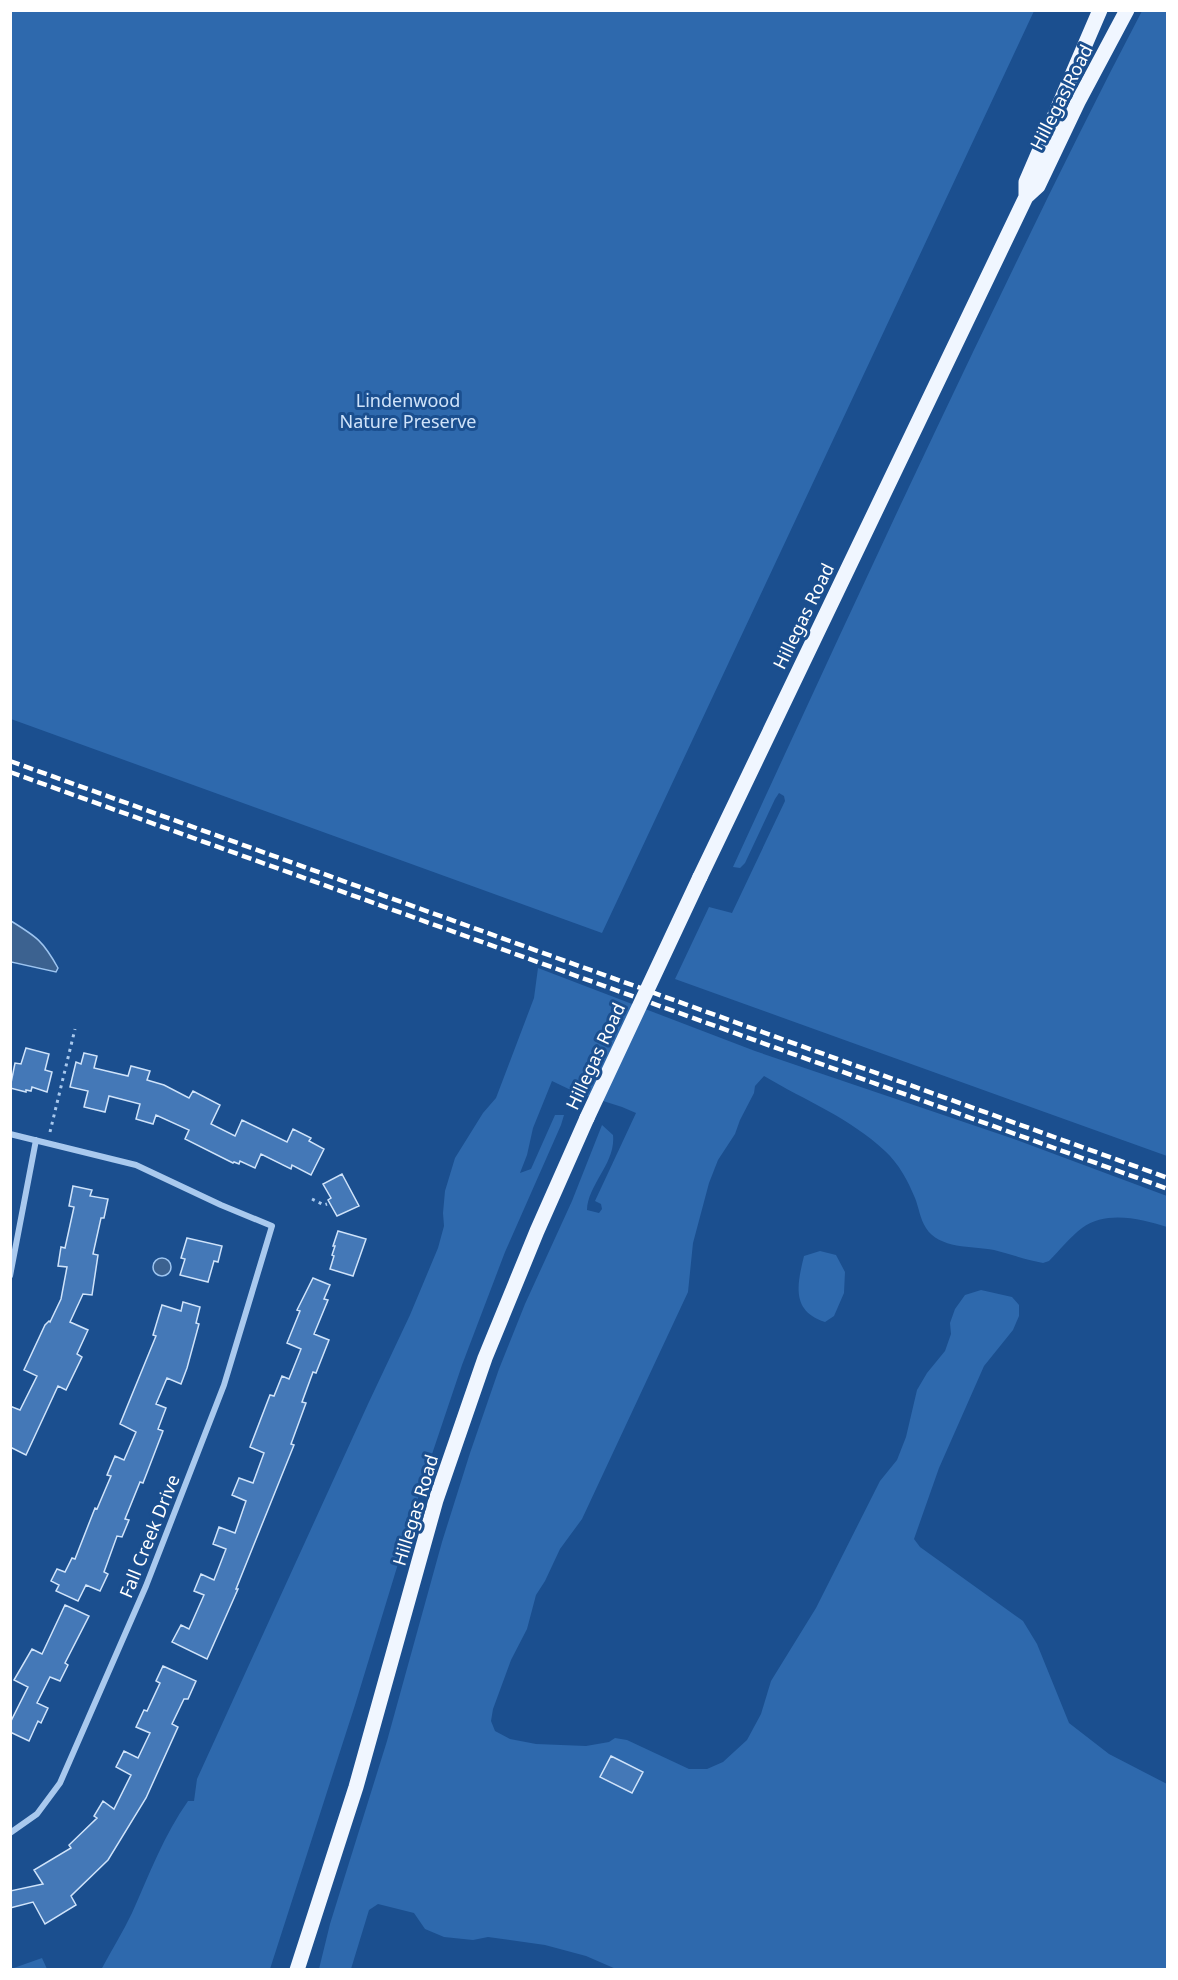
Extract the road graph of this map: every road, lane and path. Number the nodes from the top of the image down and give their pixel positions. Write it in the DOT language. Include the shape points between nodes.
graph roads {
  1 [pos="1100,10"];
  2 [pos="1127,10"];
  3 [pos="1026,197"];
  4 [pos="75,1029"];
  5 [pos="50,1132"];
  6 [pos="10,1134"];
  7 [pos="36,1140"];
  8 [pos="312,1199"];
  9 [pos="327,1204"];
  10 [pos="10,1275"];
  11 [pos="10,1833"];
  12 [pos="297,1970"];
  1 -- 3 [label="main road, Hillegas Road" via="1026,182"];
  2 -- 3 [label="main road, Hillegas Road" via="1038,186"];
  3 -- 12 [label="main road, Hillegas Road, bridge" via="700,877 537,1231 485,1358 436,1500 356,1787"];
  4 -- 5 [label="path"];
  6 -- 7 [label="street"];
  7 -- 10 [label="street"];
  7 -- 11 [label="street, Fall Creek Drive" via="136,1165 272,1226 224,1385 146,1586 60,1783 37,1814"];
  8 -- 9 [label="path"];
}
